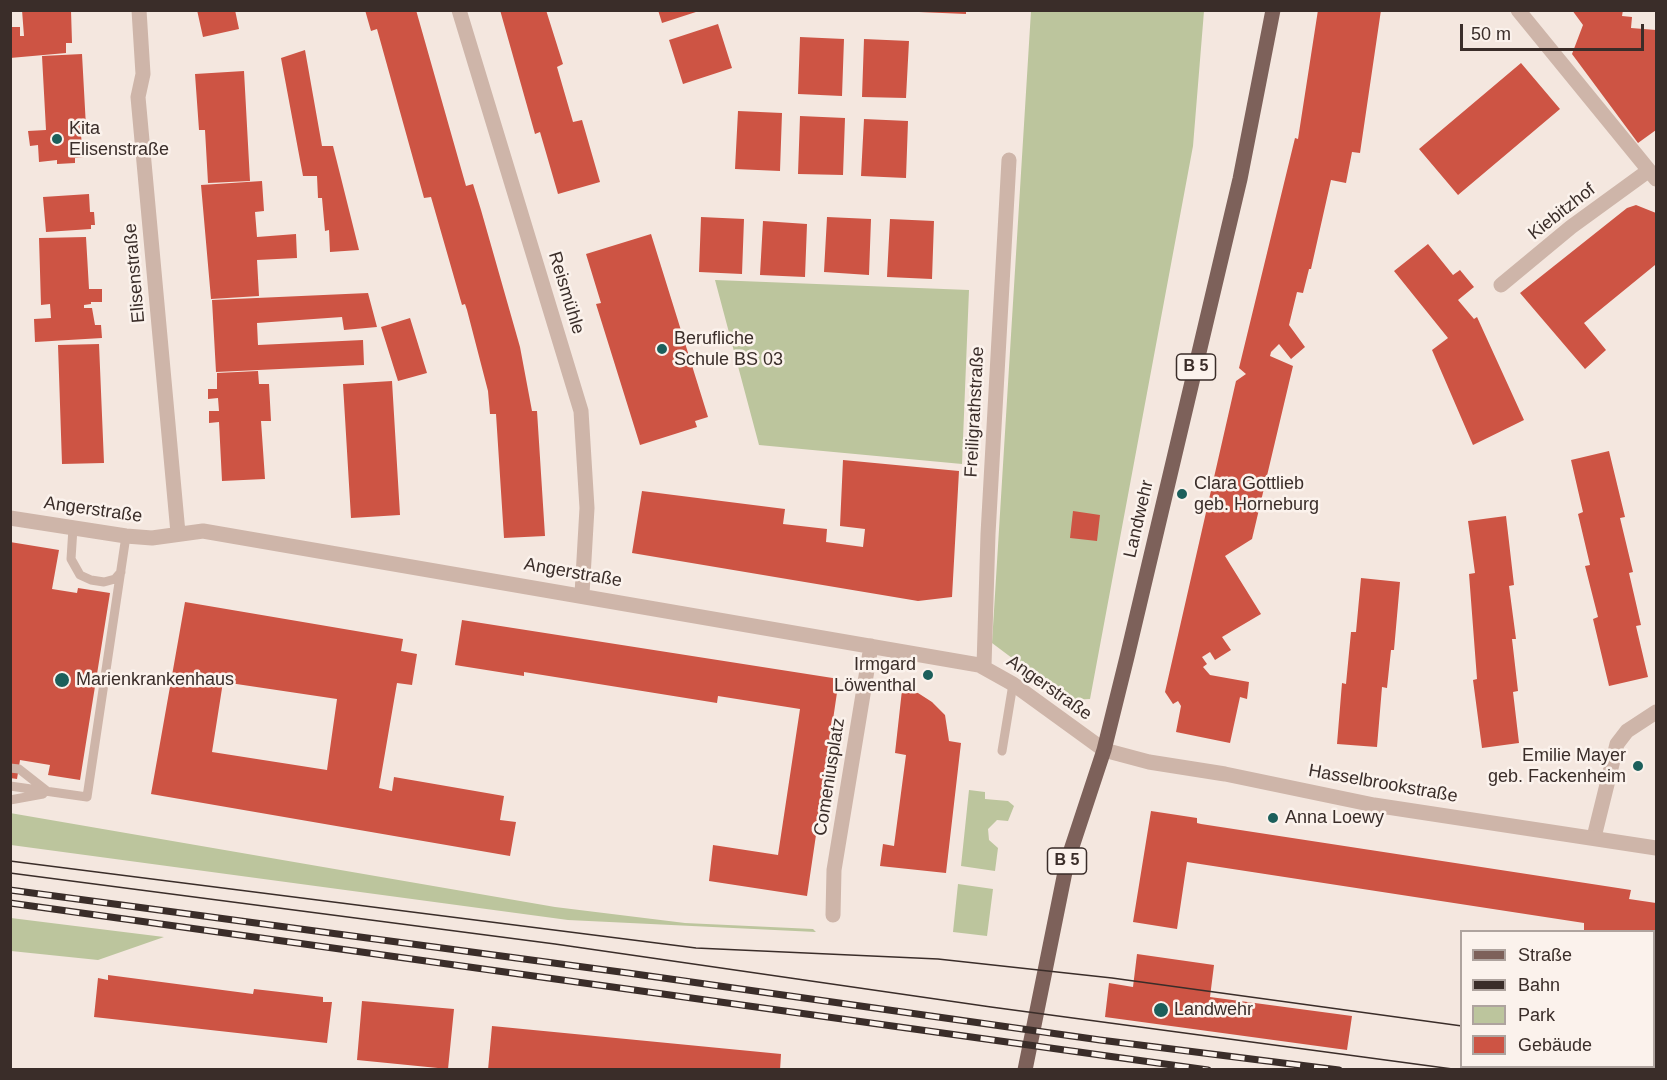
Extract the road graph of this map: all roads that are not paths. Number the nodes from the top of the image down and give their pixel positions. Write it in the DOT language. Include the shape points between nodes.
graph roads {
  1 [pos="140,10"];
  2 [pos="459,10"];
  3 [pos="1273,10"];
  4 [pos="1518,10"];
  5 [pos="1009,160"];
  6 [pos="1652,176"];
  7 [pos="1501,285"];
  8 [pos="10,518"];
  9 [pos="73,528"];
  10 [pos="178,533"];
  11 [pos="126,536"];
  12 [pos="121,572"];
  13 [pos="582,594"];
  14 [pos="871,646"];
  15 [pos="984,666"];
  16 [pos="1013,684"];
  17 [pos="1656,712"];
  18 [pos="1104,750"];
  19 [pos="1002,751"];
  20 [pos="10,768"];
  21 [pos="10,786"];
  22 [pos="49,793"];
  23 [pos="10,801"];
  24 [pos="1594,837"];
  25 [pos="1656,848"];
  26 [pos="832,915"];
  27 [pos="1025,1070"];
  1 -- 10 [label="street, Elisenstraße" via="143,74 138,96"];
  2 -- 13 [label="street, Reismühle" via="581,411 587,508"];
  3 -- 18 [label="main road, Landwehr / B 5" via="1240,179"];
  4 -- 6 [label="street, Kiebitzhof"];
  5 -- 15 [label="street, Freiligrathstraße"];
  6 -- 7 [label="street, Kiebitzhof" via="1571,227"];
  8 -- 9 [label="street, Angerstraße"];
  9 -- 11 [label="street, Angerstraße"];
  9 -- 12 [label="lane" via="71,559 80,574 104,582"];
  10 -- 11 [label="street, Angerstraße" via="152,538"];
  10 -- 13 [label="street, Angerstraße" via="203,531"];
  11 -- 12 [label="lane"];
  12 -- 22 [label="lane" via="87,797"];
  13 -- 14 [label="street, Angerstraße"];
  14 -- 15 [label="street, Angerstraße"];
  14 -- 26 [label="street, Comeniusplatz" via="834,870"];
  15 -- 16 [label="street, Angerstraße"];
  16 -- 18 [label="street, Angerstraße"];
  16 -- 19 [label="lane"];
  17 -- 24 [label="street" via="1627,730 1617,744"];
  18 -- 24 [label="street, Hasselbrookstraße" via="1374,805"];
  18 -- 27 [label="main road, Landwehr / B 5" via="1067,862"];
  20 -- 22 [label="lane" via="19,770"];
  21 -- 22 [label="lane"];
  22 -- 23 [label="lane"];
  24 -- 25 [label="street, Hasselbrookstraße"];
}
